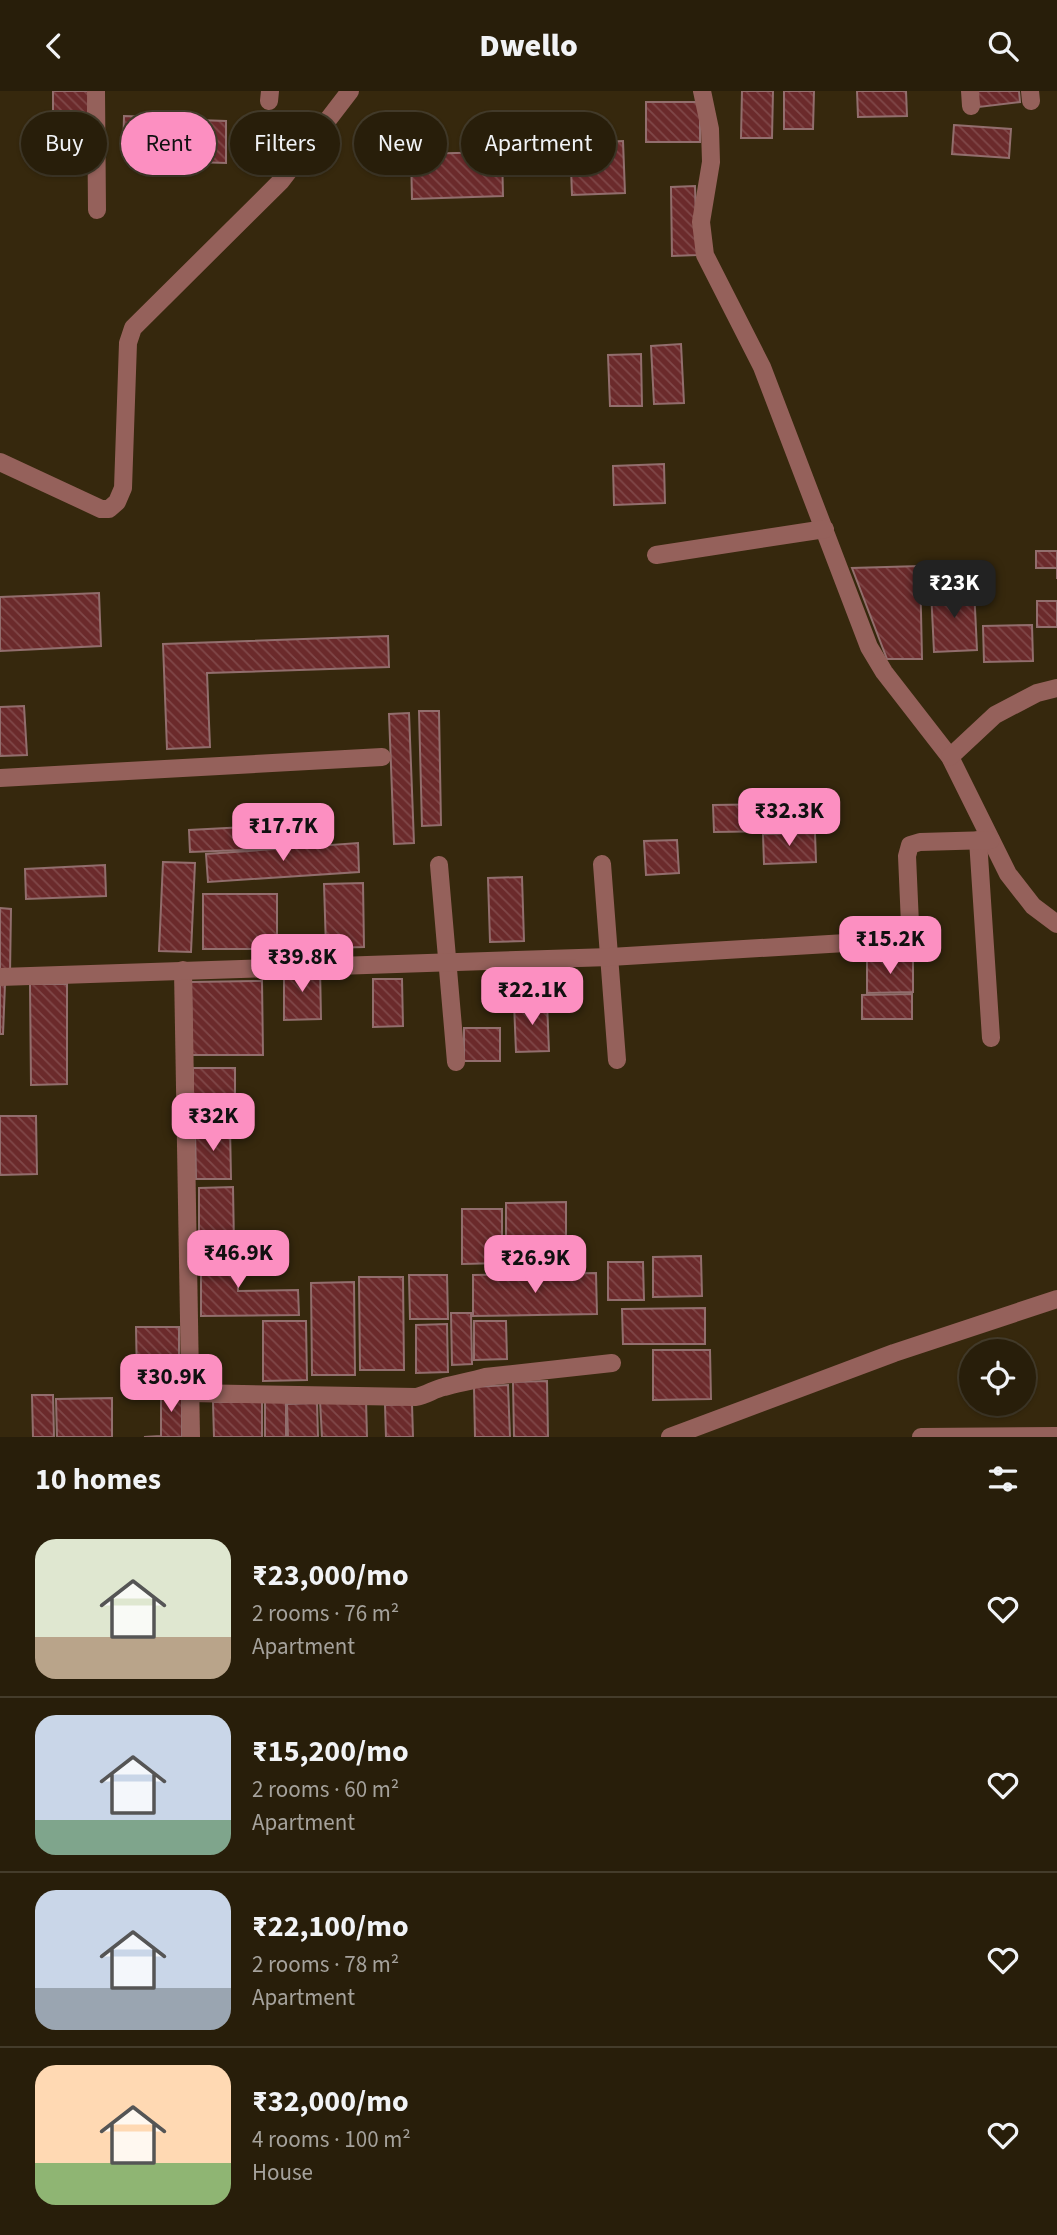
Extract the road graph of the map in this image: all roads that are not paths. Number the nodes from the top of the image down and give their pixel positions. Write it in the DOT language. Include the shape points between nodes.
graph roads {
  1 [pos="96,91"];
  2 [pos="350,91"];
  3 [pos="702,91"];
  4 [pos="97,211"];
  5 [pos="0,462"];
  6 [pos="825,530"];
  7 [pos="656,555"];
  8 [pos="1057,688"];
  9 [pos="382,757"];
  10 [pos="950,757"];
  11 [pos="0,778"];
  12 [pos="984,840"];
  13 [pos="602,863"];
  14 [pos="439,866"];
  15 [pos="1057,924"];
  16 [pos="610,957"];
  17 [pos="446,961"];
  18 [pos="183,970"];
  19 [pos="0,977"];
  20 [pos="990,1038"];
  21 [pos="617,1060"];
  22 [pos="456,1062"];
  23 [pos="1057,1299"];
  24 [pos="612,1363"];
  25 [pos="190,1393"];
  26 [pos="1057,1436"];
  27 [pos="191,1437"];
  28 [pos="670,1437"];
  29 [pos="921,1437"];
  1 -- 4 [label="street"];
  2 -- 5 [label="street" via="281,181 133,328 128,343 123,488 117,502 101,509"];
  3 -- 6 [label="street" via="711,162 701,222 705,255 762,367"];
  6 -- 7 [label="street"];
  6 -- 10 [label="street" via="869,647"];
  8 -- 10 [label="street" via="995,715"];
  9 -- 11 [label="street"];
  10 -- 12 [label="street"];
  12 -- 15 [label="street" via="1034,906"];
  12 -- 16 [label="street" via="910,845 910,924 906,935 896,940"];
  12 -- 20 [label="street"];
  13 -- 16 [label="street"];
  14 -- 17 [label="street"];
  16 -- 17 [label="street"];
  16 -- 21 [label="street"];
  17 -- 18 [label="street"];
  17 -- 22 [label="street"];
  18 -- 19 [label="street"];
  18 -- 25 [label="street"];
  23 -- 28 [label="street" via="894,1353"];
  24 -- 25 [label="street" via="485,1377 416,1397"];
  25 -- 27 [label="street"];
  26 -- 29 [label="street"];
}
